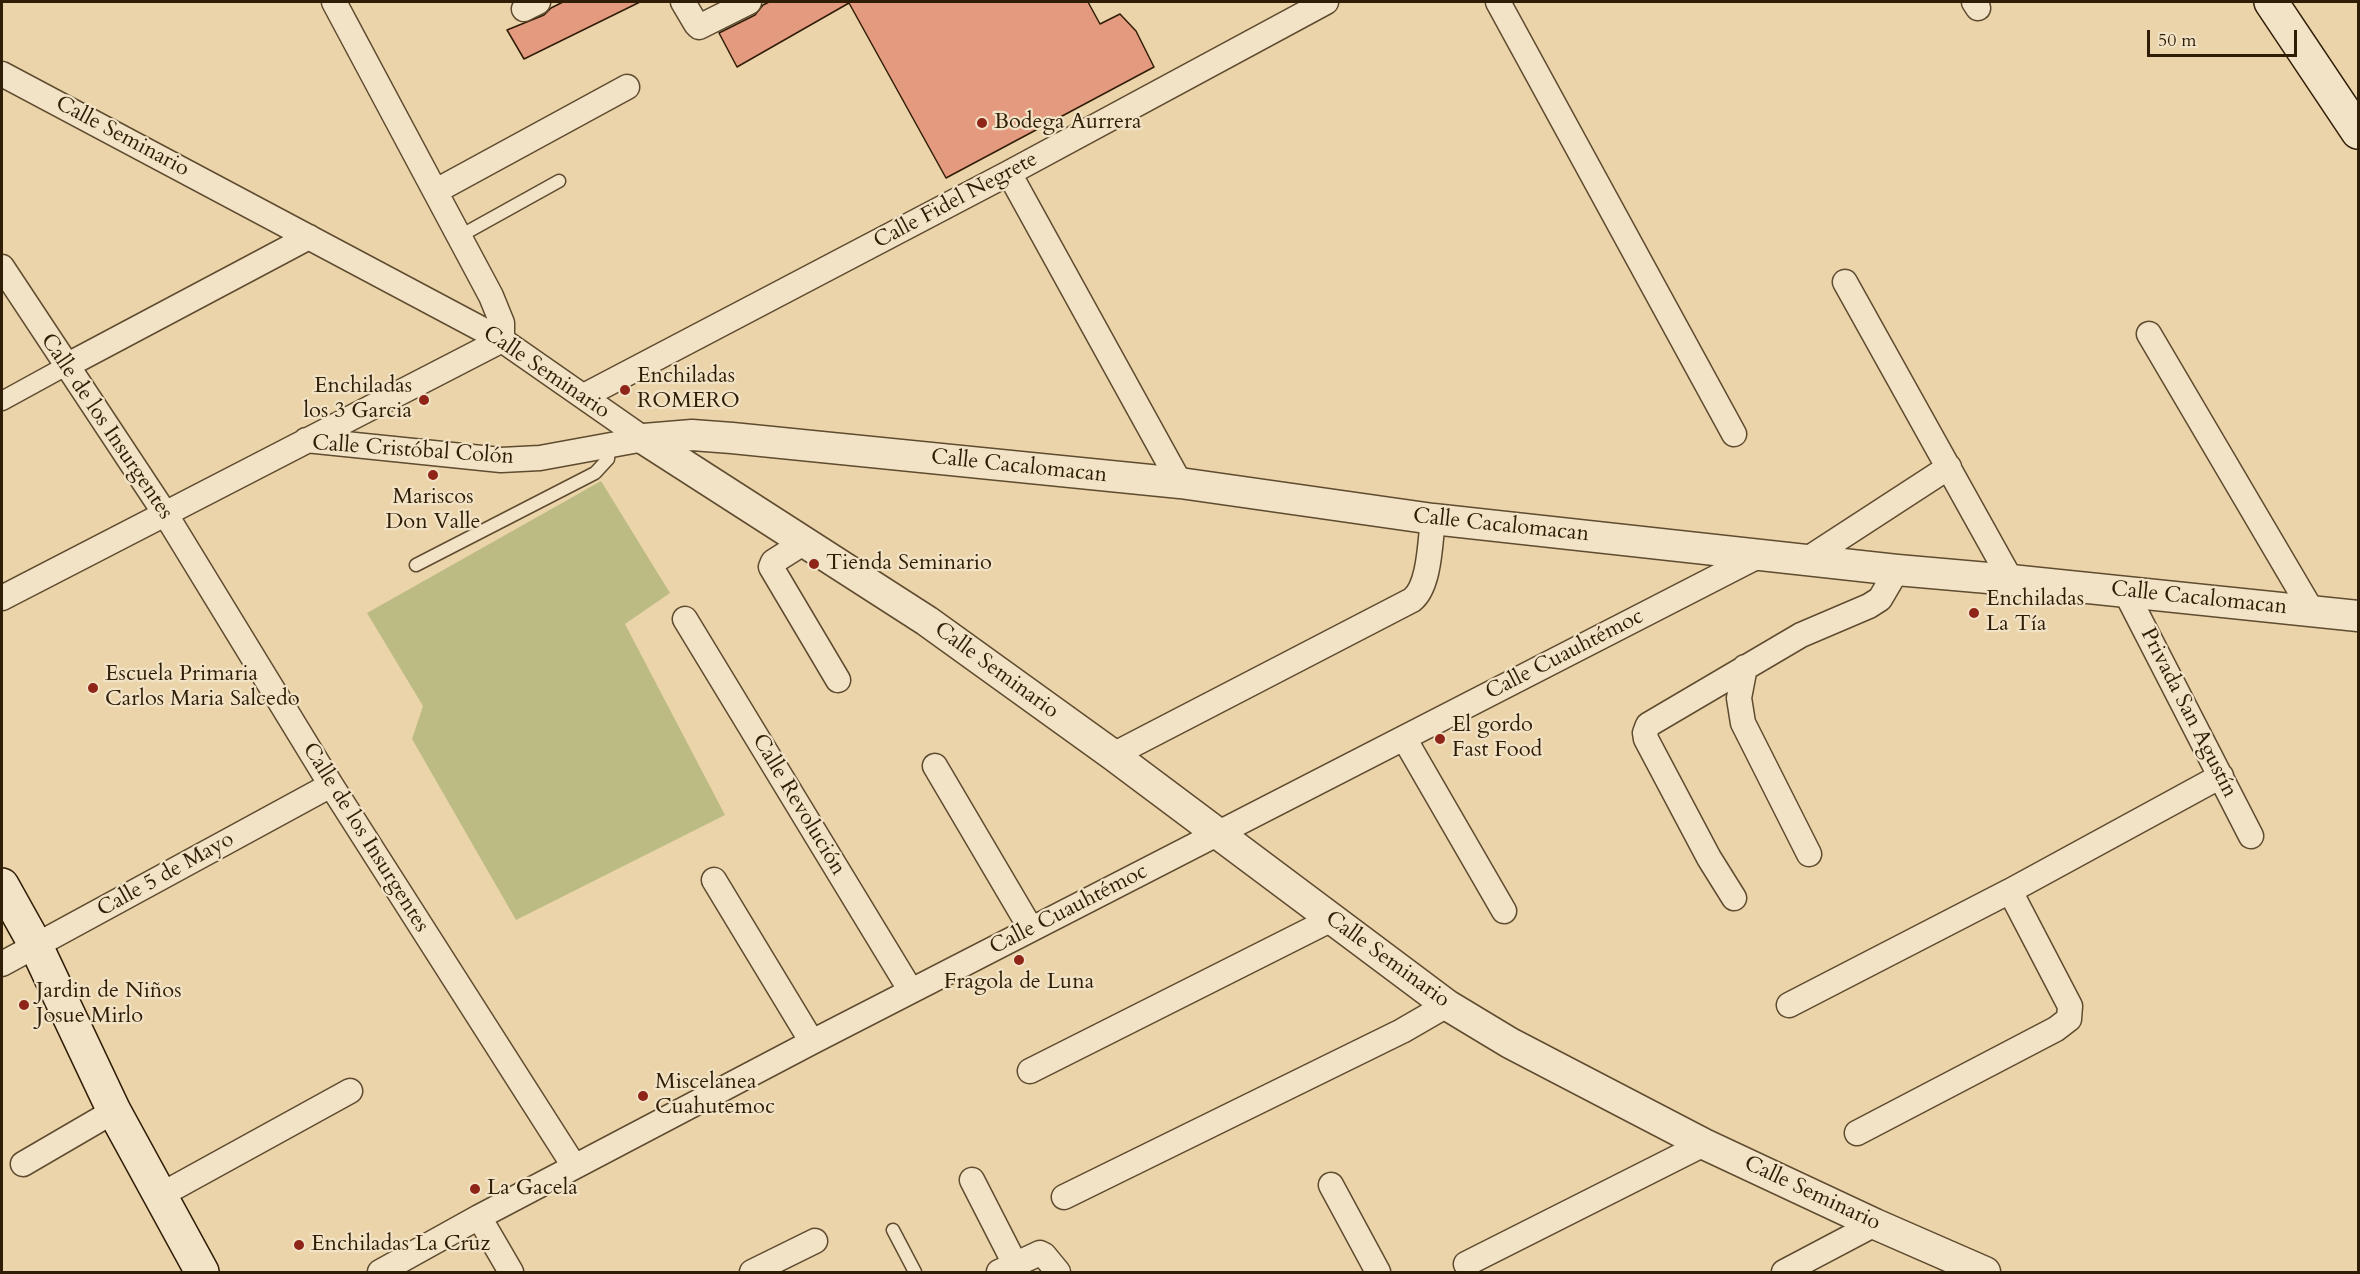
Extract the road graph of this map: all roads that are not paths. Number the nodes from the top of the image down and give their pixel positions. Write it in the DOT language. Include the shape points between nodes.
graph roads {
  1 [pos="334,2"];
  2 [pos="683,2"];
  3 [pos="749,2"];
  4 [pos="1326,2"];
  5 [pos="1498,2"];
  6 [pos="2271,2"];
  7 [pos="2,74"];
  8 [pos="627,87"];
  9 [pos="2358,132"];
  10 [pos="1009,173"];
  11 [pos="559,181"];
  12 [pos="436,191"];
  13 [pos="460,236"];
  14 [pos="309,237"];
  15 [pos="2,267"];
  16 [pos="1845,282"];
  17 [pos="2149,334"];
  18 [pos="502,340"];
  19 [pos="66,366"];
  20 [pos="584,396"];
  21 [pos="2,401"];
  22 [pos="1734,434"];
  23 [pos="644,439"];
  24 [pos="306,440"];
  25 [pos="609,446"];
  26 [pos="1949,467"];
  27 [pos="1180,483"];
  28 [pos="166,515"];
  29 [pos="1433,519"];
  30 [pos="803,543"];
  31 [pos="1762,554"];
  32 [pos="1806,560"];
  33 [pos="416,565"];
  34 [pos="1897,570"];
  35 [pos="2012,580"];
  36 [pos="2125,591"];
  37 [pos="2,598"];
  38 [pos="2312,610"];
  39 [pos="2358,616"];
  40 [pos="685,619"];
  41 [pos="1745,667"];
  42 [pos="838,680"];
  43 [pos="1404,738"];
  44 [pos="1113,755"];
  45 [pos="935,766"];
  46 [pos="2221,776"];
  47 [pos="331,785"];
  48 [pos="1219,834"];
  49 [pos="2252,836"];
  50 [pos="1809,854"];
  51 [pos="714,880"];
  52 [pos="2,885"];
  53 [pos="2010,891"];
  54 [pos="1734,898"];
  55 [pos="1504,911"];
  56 [pos="1332,919"];
  57 [pos="1031,929"];
  58 [pos="36,946"];
  59 [pos="2,964"];
  60 [pos="911,991"];
  61 [pos="1447,1005"];
  62 [pos="1789,1005"];
  63 [pos="812,1042"];
  64 [pos="1030,1071"];
  65 [pos="350,1091"];
  66 [pos="114,1111"];
  67 [pos="1857,1133"];
  68 [pos="1704,1144"];
  69 [pos="23,1164"];
  70 [pos="574,1166"];
  71 [pos="972,1180"];
  72 [pos="1331,1185"];
  73 [pos="161,1195"];
  74 [pos="1064,1197"];
  75 [pos="479,1217"];
  76 [pos="1875,1224"];
  77 [pos="893,1230"];
  78 [pos="815,1240"];
  79 [pos="1466,1264"];
  80 [pos="1007,1268"];
  81 [pos="202,1272"];
  82 [pos="380,1272"];
  83 [pos="511,1272"];
  84 [pos="752,1272"];
  85 [pos="915,1272"];
  86 [pos="1058,1272"];
  87 [pos="1378,1272"];
  88 [pos="1784,1272"];
  89 [pos="1985,1272"];
  1 -- 12 [label="street"];
  2 -- 3 [label="street" via="699,27"];
  4 -- 10 [label="street, Calle Fidel Negrete"];
  5 -- 22 [label="street"];
  6 -- 9 [label="main road"];
  7 -- 14 [label="street, Calle Seminario"];
  8 -- 12 [label="street"];
  10 -- 20 [label="street, Calle Fidel Negrete"];
  10 -- 27 [label="street"];
  11 -- 13 [label="lane"];
  12 -- 13 [label="street"];
  13 -- 18 [label="street" via="498,313"];
  14 -- 18 [label="street, Calle Seminario"];
  14 -- 19 [label="street"];
  15 -- 19 [label="street, Calle de los Insurgentes"];
  16 -- 26 [label="street"];
  17 -- 38 [label="street"];
  18 -- 20 [label="street, Calle Seminario"];
  18 -- 24 [label="street"];
  19 -- 21 [label="street"];
  19 -- 28 [label="street, Calle de los Insurgentes"];
  20 -- 23 [label="street, Calle Seminario"];
  23 -- 25 [label="street, Calle Cristóbal Colón"];
  23 -- 27 [label="street, Calle Cacalomacan" via="692,435 732,438"];
  23 -- 30 [label="street, Calle Seminario"];
  24 -- 25 [label="street, Calle Cristóbal Colón" via="501,460 540,458"];
  24 -- 28 [label="street, Calle Cristóbal Colón"];
  25 -- 33 [label="lane" via="608,459 595,473"];
  26 -- 32 [label="street"];
  26 -- 35 [label="street"];
  27 -- 29 [label="street, Calle Cacalomacan"];
  28 -- 37 [label="street, Calle Cristóbal Colón"];
  28 -- 47 [label="street, Calle de los Insurgentes"];
  29 -- 31 [label="street, Calle Cacalomacan"];
  29 -- 44 [label="street" via="1423,585 1412,600"];
  30 -- 42 [label="street" via="772,562 771,567"];
  30 -- 44 [label="street, Calle Seminario" via="927,621"];
  31 -- 32 [label="street, Calle Cacalomacan"];
  31 -- 43 [label="street, Calle Cuauhtémoc"];
  32 -- 34 [label="street, Calle Cacalomacan"];
  34 -- 35 [label="street, Calle Cacalomacan"];
  34 -- 41 [label="street" via="1880,599 1801,635"];
  35 -- 36 [label="street, Calle Cacalomacan"];
  36 -- 38 [label="street, Calle Cacalomacan"];
  36 -- 46 [label="street, Privada San Agustín"];
  38 -- 39 [label="street, Calle Cacalomacan"];
  40 -- 60 [label="street, Calle Revolución"];
  41 -- 50 [label="street" via="1739,698 1743,723"];
  41 -- 54 [label="street" via="1654,720 1645,733 1709,858"];
  43 -- 48 [label="street, Calle Cuauhtémoc"];
  43 -- 55 [label="street"];
  44 -- 48 [label="street, Calle Seminario"];
  45 -- 57 [label="street"];
  46 -- 49 [label="street, Privada San Agustín"];
  46 -- 53 [label="street"];
  47 -- 58 [label="street, Calle 5 de Mayo"];
  47 -- 70 [label="street, Calle de los Insurgentes"];
  48 -- 56 [label="street, Calle Seminario"];
  48 -- 57 [label="street, Calle Cuauhtémoc"];
  51 -- 63 [label="street"];
  52 -- 58 [label="main road"];
  53 -- 62 [label="street"];
  53 -- 67 [label="street" via="2070,1006 2069,1019"];
  56 -- 61 [label="street, Calle Seminario"];
  56 -- 64 [label="street"];
  57 -- 60 [label="street, Calle Cuauhtémoc"];
  58 -- 59 [label="street, Calle 5 de Mayo"];
  58 -- 66 [label="main road"];
  60 -- 63 [label="street, Calle Cuauhtémoc"];
  61 -- 68 [label="street, Calle Seminario" via="1510,1043"];
  61 -- 74 [label="street" via="1402,1031"];
  63 -- 70 [label="street, Calle Cuauhtémoc"];
  65 -- 73 [label="street"];
  66 -- 69 [label="street"];
  66 -- 73 [label="main road"];
  68 -- 76 [label="street, Calle Seminario"];
  68 -- 79 [label="street"];
  70 -- 75 [label="street, Calle Cuauhtémoc"];
  71 -- 80 [label="street"];
  72 -- 87 [label="street"];
  73 -- 81 [label="main road"];
  75 -- 82 [label="street, Calle Cuauhtémoc"];
  75 -- 83 [label="street"];
  76 -- 88 [label="street"];
  76 -- 89 [label="street, Calle Seminario"];
  77 -- 85 [label="lane"];
  78 -- 84 [label="street"];
  80 -- 86 [label="street" via="1042,1253"];
}
